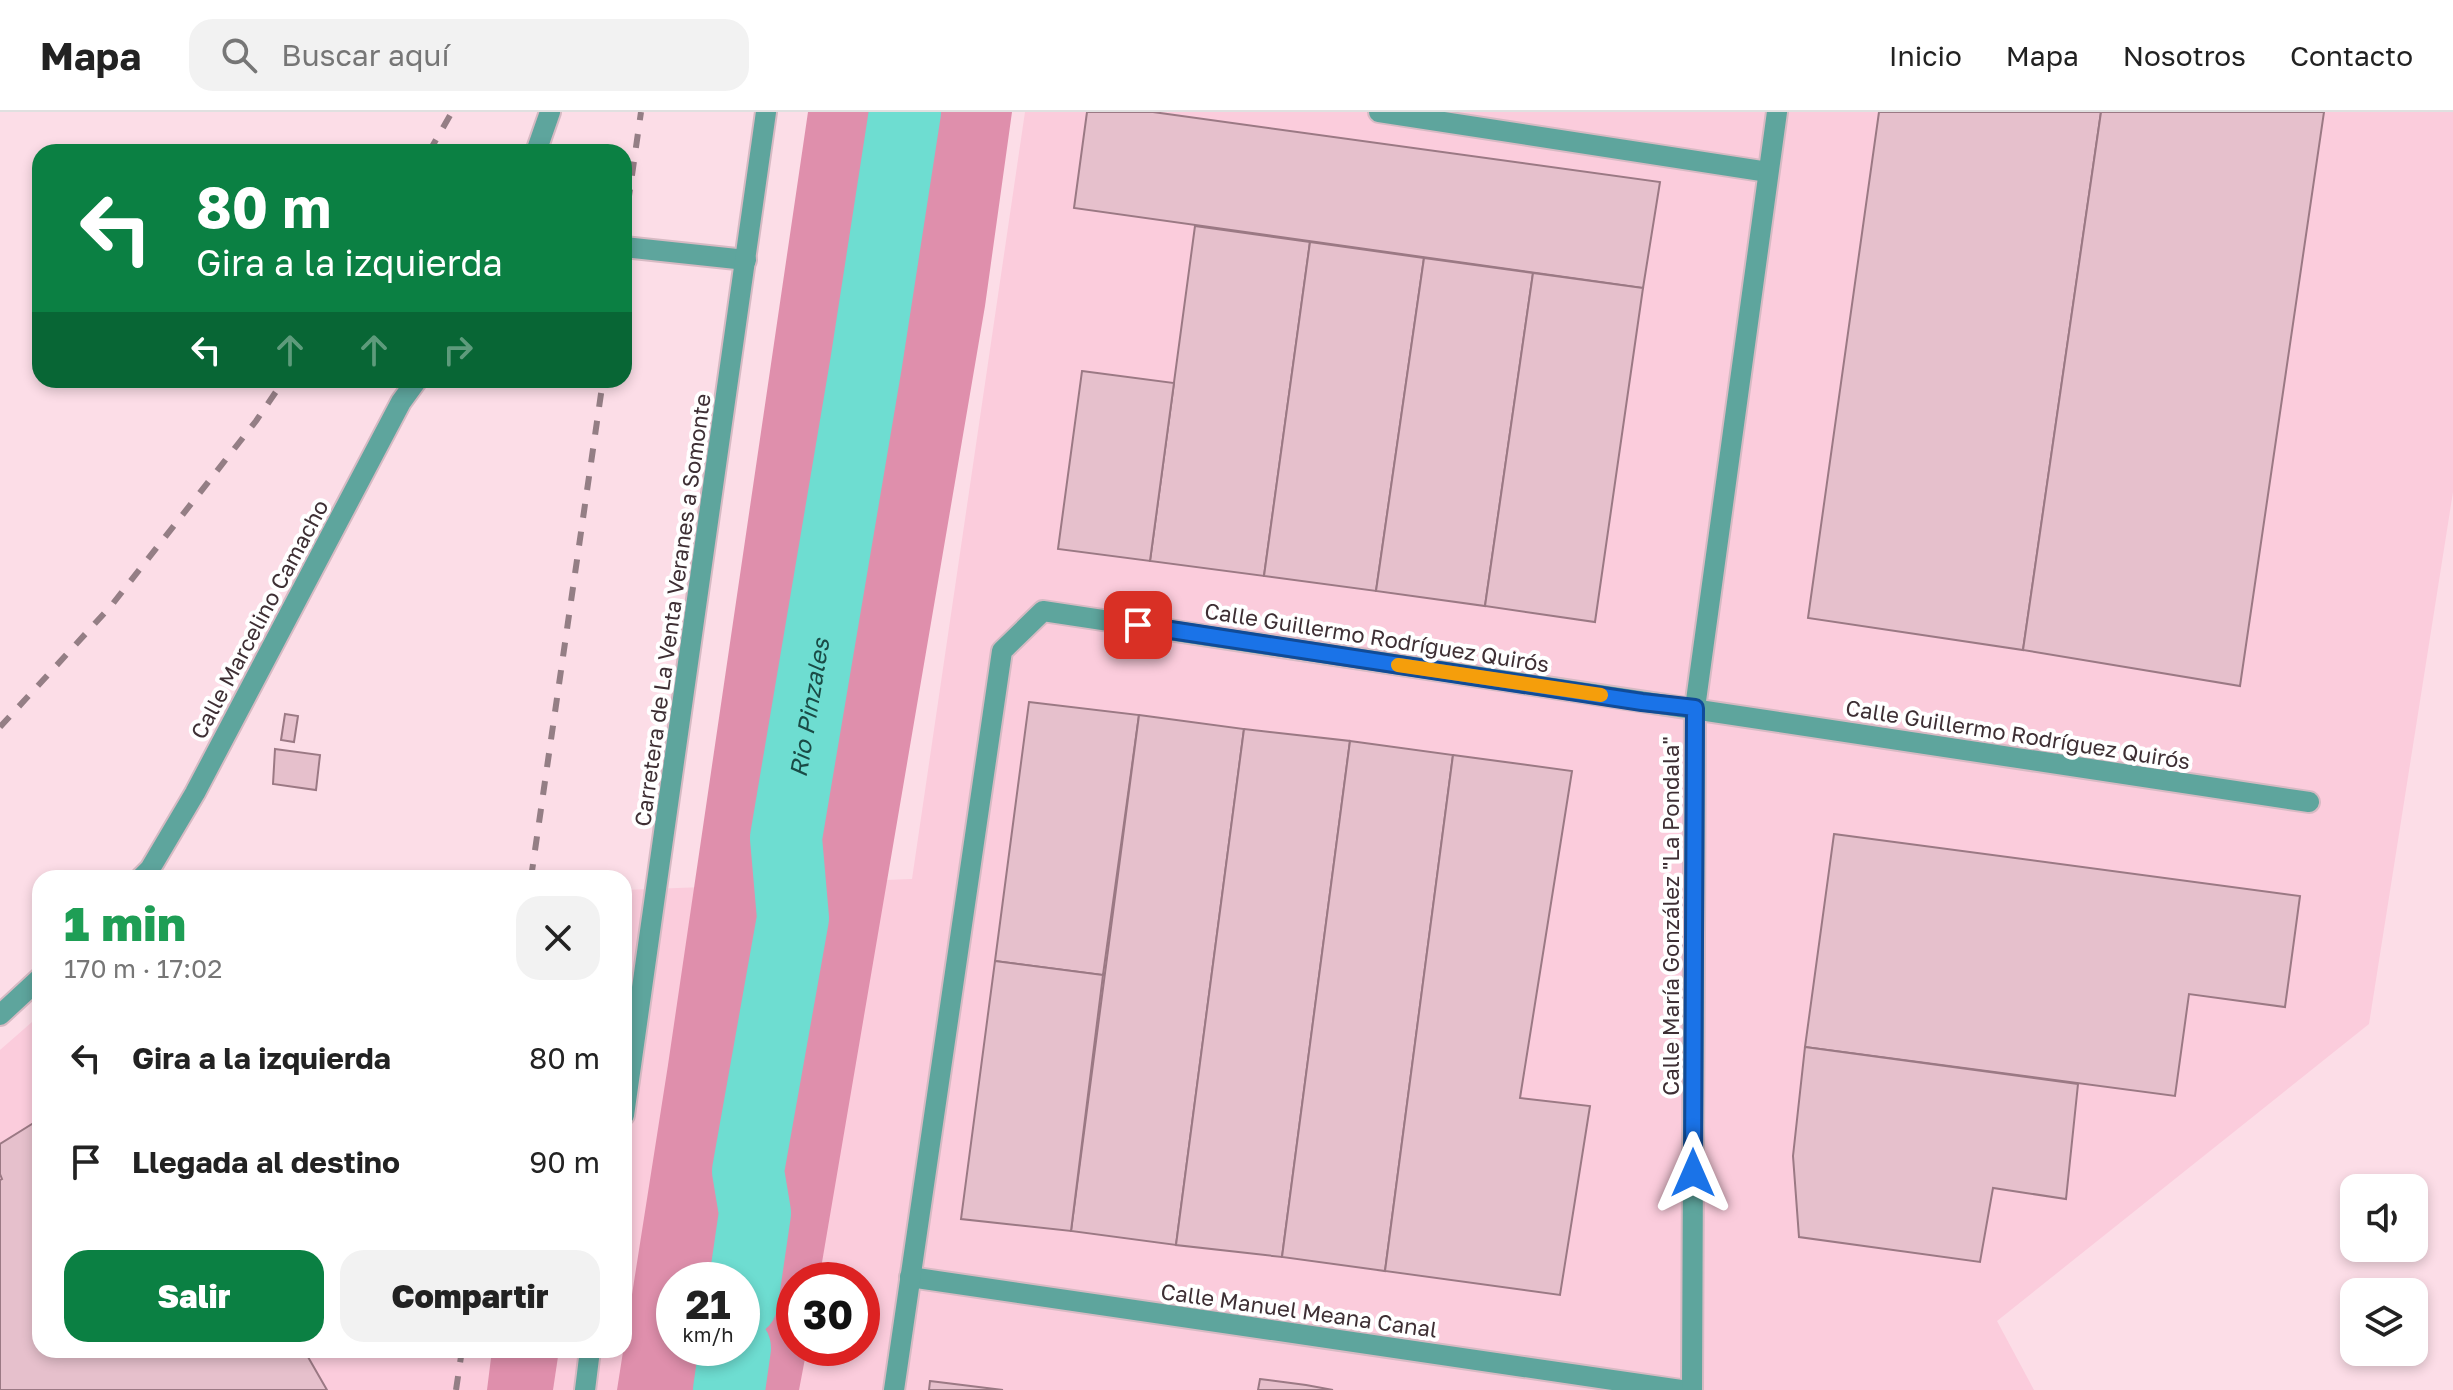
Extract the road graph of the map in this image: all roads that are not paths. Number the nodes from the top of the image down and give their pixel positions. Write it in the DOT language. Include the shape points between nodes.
graph roads {
  1 [pos="550,112"];
  2 [pos="766,112"];
  3 [pos="1379,112"];
  4 [pos="1777,112"];
  5 [pos="539,144"];
  6 [pos="1768,172"];
  7 [pos="632,248"];
  8 [pos="746,260"];
  9 [pos="411,388"];
  10 [pos="1695,708"];
  11 [pos="2309,802"];
  12 [pos="149,870"];
  13 [pos="32,985"];
  14 [pos="0,1015"];
  15 [pos="632,1059"];
  16 [pos="910,1277"];
  17 [pos="589,1358"];
  18 [pos="585,1390"];
  19 [pos="894,1390"];
  20 [pos="1681,1390"];
  21 [pos="1692,1390"];
  1 -- 5 [label="street"];
  2 -- 8 [label="street, Carretera de La Venta Veranes a Somonte"];
  3 -- 6 [label="street"];
  4 -- 6 [label="street, Calle María González \"La Pondala\""];
  6 -- 10 [label="street, Calle María González \"La Pondala\""];
  7 -- 8 [label="street"];
  8 -- 15 [label="street, Carretera de La Venta Veranes a Somonte"];
  9 -- 12 [label="street, Calle Marcelino Camacho"];
  10 -- 11 [label="street, Calle Guillermo Rodríguez Quirós"];
  10 -- 16 [label="street, Calle Guillermo Rodríguez Quirós" via="1043,611 1002,651"];
  10 -- 21 [label="street, Calle María González \"La Pondala\""];
  13 -- 14 [label="street"];
  16 -- 19 [label="street, Calle Guillermo Rodríguez Quirós"];
  16 -- 20 [label="street, Calle Manuel Meana Canal"];
  17 -- 18 [label="street"];
}
